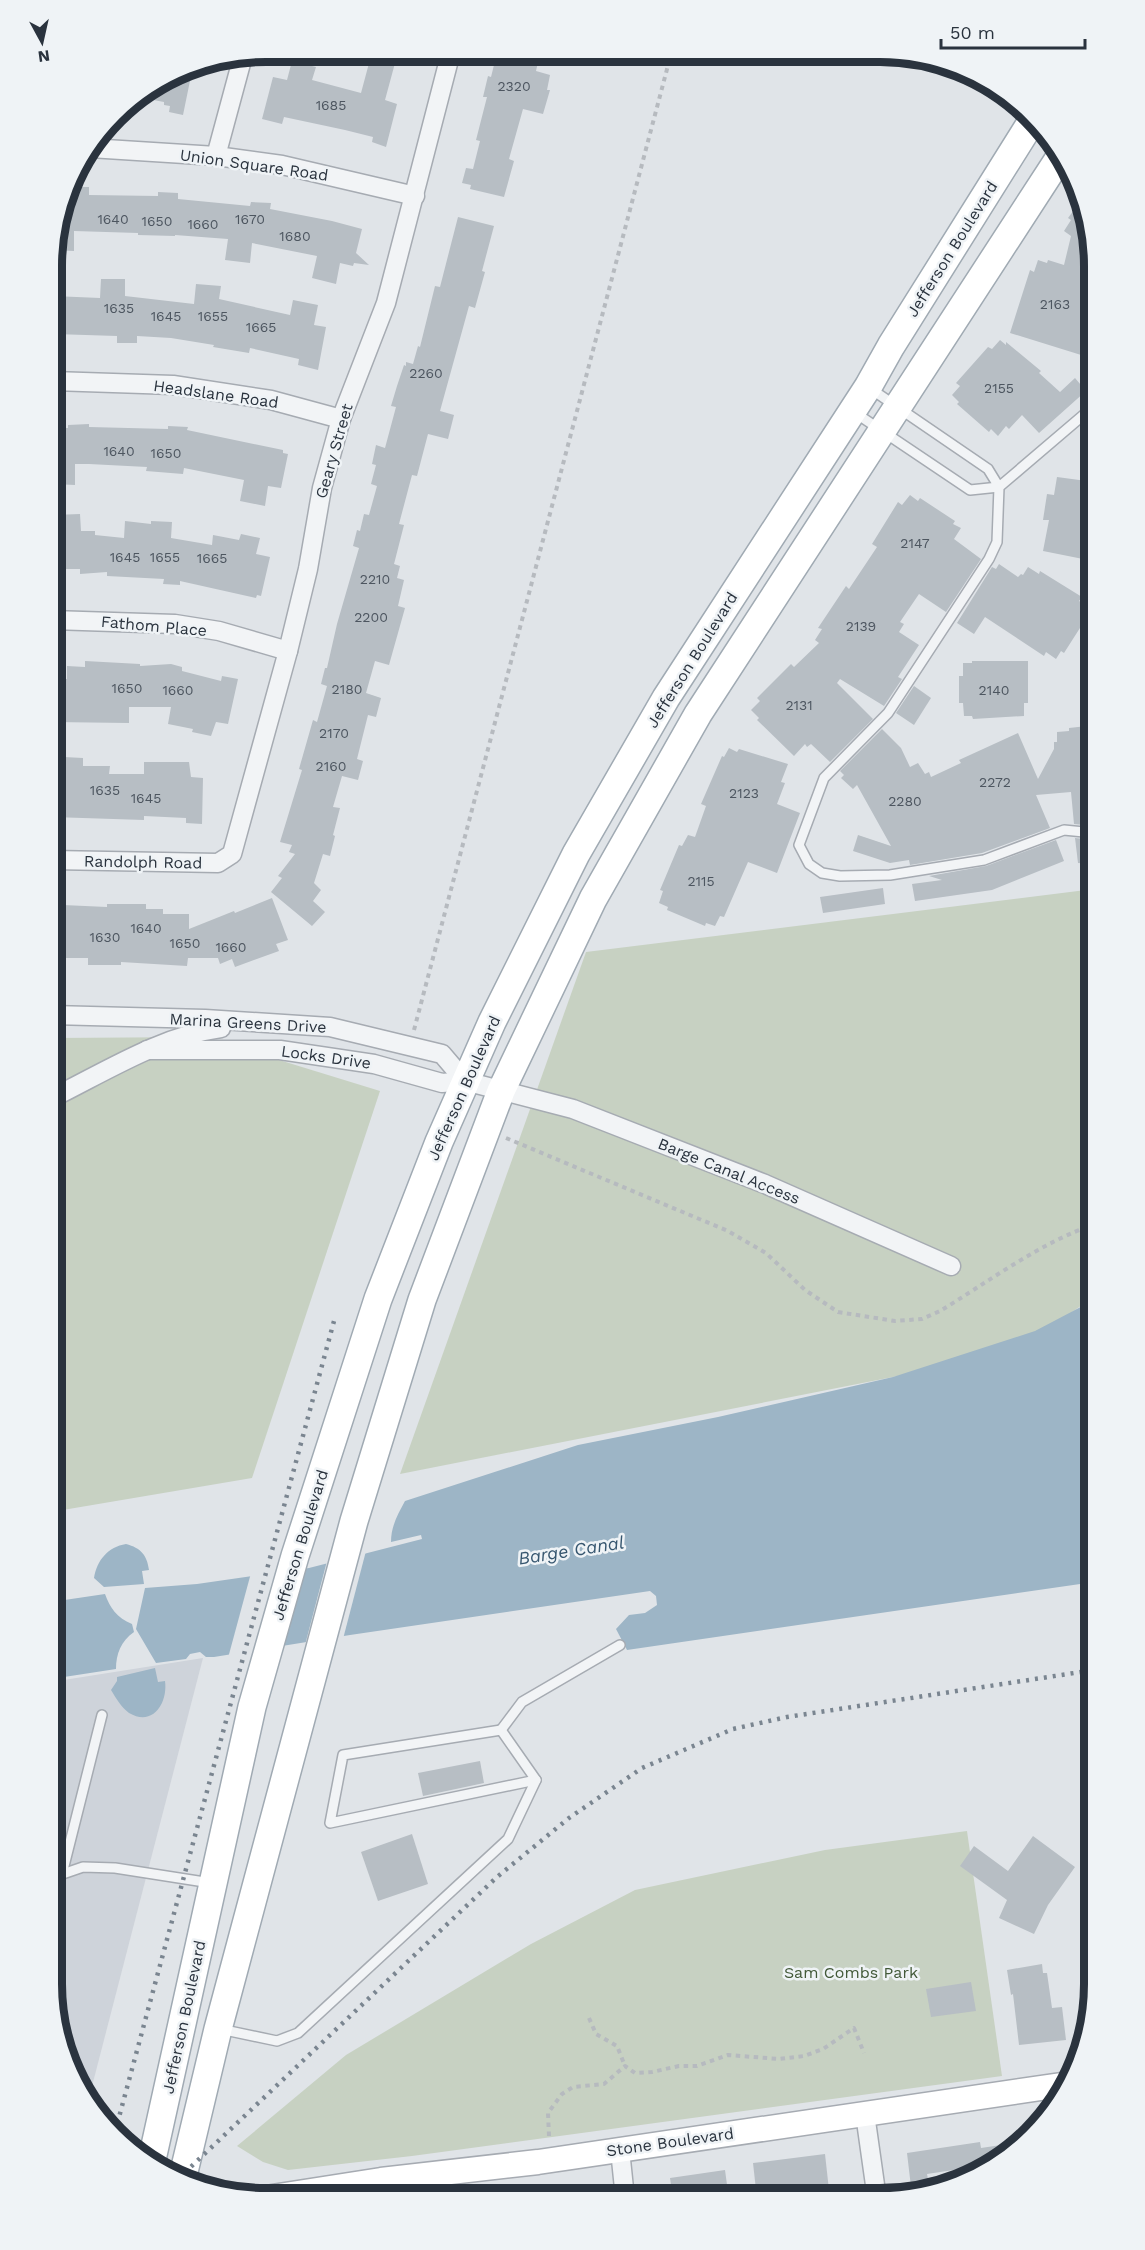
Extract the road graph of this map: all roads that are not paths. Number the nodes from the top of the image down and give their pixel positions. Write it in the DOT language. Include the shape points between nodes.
graph roads {
  1 [pos="448,62"];
  2 [pos="241,63"];
  3 [pos="1029,127"];
  4 [pos="99,149"];
  5 [pos="216,156"];
  6 [pos="1056,164"];
  7 [pos="415,196"];
  8 [pos="62,381"];
  9 [pos="868,387"];
  10 [pos="897,406"];
  11 [pos="852,411"];
  12 [pos="1084,415"];
  13 [pos="341,419"];
  14 [pos="881,431"];
  15 [pos="999,487"];
  16 [pos="62,620"];
  17 [pos="288,651"];
  18 [pos="1084,832"];
  19 [pos="232,854"];
  20 [pos="62,860"];
  21 [pos="62,1015"];
  22 [pos="265,1023"];
  23 [pos="147,1050"];
  24 [pos="465,1081"];
  25 [pos="501,1091"];
  26 [pos="62,1093"];
  27 [pos="951,1266"];
  28 [pos="620,1645"];
  29 [pos="102,1715"];
  30 [pos="501,1730"];
  31 [pos="536,1780"];
  32 [pos="62,1874"];
  33 [pos="213,1884"];
  34 [pos="218,2029"];
  35 [pos="1056,2086"];
  36 [pos="865,2114"];
  37 [pos="620,2150"];
  38 [pos="153,2155"];
  39 [pos="184,2171"];
  40 [pos="386,2188"];
  41 [pos="624,2188"];
  42 [pos="875,2188"];
  1 -- 7 [label="street, Geary Street"];
  2 -- 5 [label="street"];
  3 -- 9 [label="main road, Jefferson Boulevard"];
  4 -- 5 [label="street, Union Square Road"];
  5 -- 7 [label="street, Union Square Road" via="305,170"];
  6 -- 10 [label="main road, Jefferson Boulevard"];
  7 -- 13 [label="street, Geary Street" via="386,303"];
  8 -- 13 [label="street, Headslane Road" via="173,385 271,400"];
  9 -- 10 [label="lane"];
  9 -- 11 [label="main road, Jefferson Boulevard"];
  10 -- 14 [label="main road, Jefferson Boulevard"];
  10 -- 15 [label="lane" via="988,469"];
  11 -- 14 [label="lane"];
  11 -- 24 [label="main road, Jefferson Boulevard" via="666,698 604,805"];
  12 -- 15 [label="lane"];
  13 -- 17 [label="street, Geary Street" via="321,488 308,569"];
  14 -- 15 [label="lane" via="970,490"];
  14 -- 25 [label="main road, Jefferson Boulevard" via="698,714 593,899"];
  15 -- 18 [label="lane" via="997,542 989,559 888,713 824,778 799,845 809,864 822,873 890,875 984,860 1064,830"];
  16 -- 17 [label="street, Fathom Place" via="175,624"];
  17 -- 19 [label="street, Geary Street"];
  19 -- 20 [label="street, Randolph Road" via="218,863"];
  21 -- 22 [label="street, Marina Greens Drive"];
  22 -- 23 [label="street, Locks Drive" via="200,1031"];
  22 -- 24 [label="street, Marina Greens Drive" via="330,1027 442,1054"];
  23 -- 24 [label="street, Locks Drive" via="280,1050 374,1064 442,1083"];
  23 -- 26 [label="street, Locks Drive"];
  24 -- 25 [label="street, Locks Drive"];
  24 -- 33 [label="main road, Jefferson Boulevard" via="378,1299 295,1556 252,1707"];
  25 -- 27 [label="street, Barge Canal Access" via="573,1109 765,1184"];
  25 -- 34 [label="main road, Jefferson Boulevard" via="422,1300 354,1521"];
  28 -- 30 [label="lane" via="522,1702"];
  29 -- 32 [label="lane"];
  30 -- 31 [label="lane"];
  30 -- 31 [label="lane" via="343,1755 330,1823"];
  31 -- 34 [label="lane" via="508,1839 298,2033 277,2041"];
  32 -- 33 [label="lane" via="83,1867 115,1868"];
  33 -- 38 [label="main road, Jefferson Boulevard"];
  34 -- 39 [label="main road, Jefferson Boulevard"];
  35 -- 36 [label="street, Stone Boulevard"];
  36 -- 37 [label="street, Stone Boulevard"];
  36 -- 42 [label="street"];
  37 -- 40 [label="street, Stone Boulevard"];
  37 -- 41 [label="street"];
}
